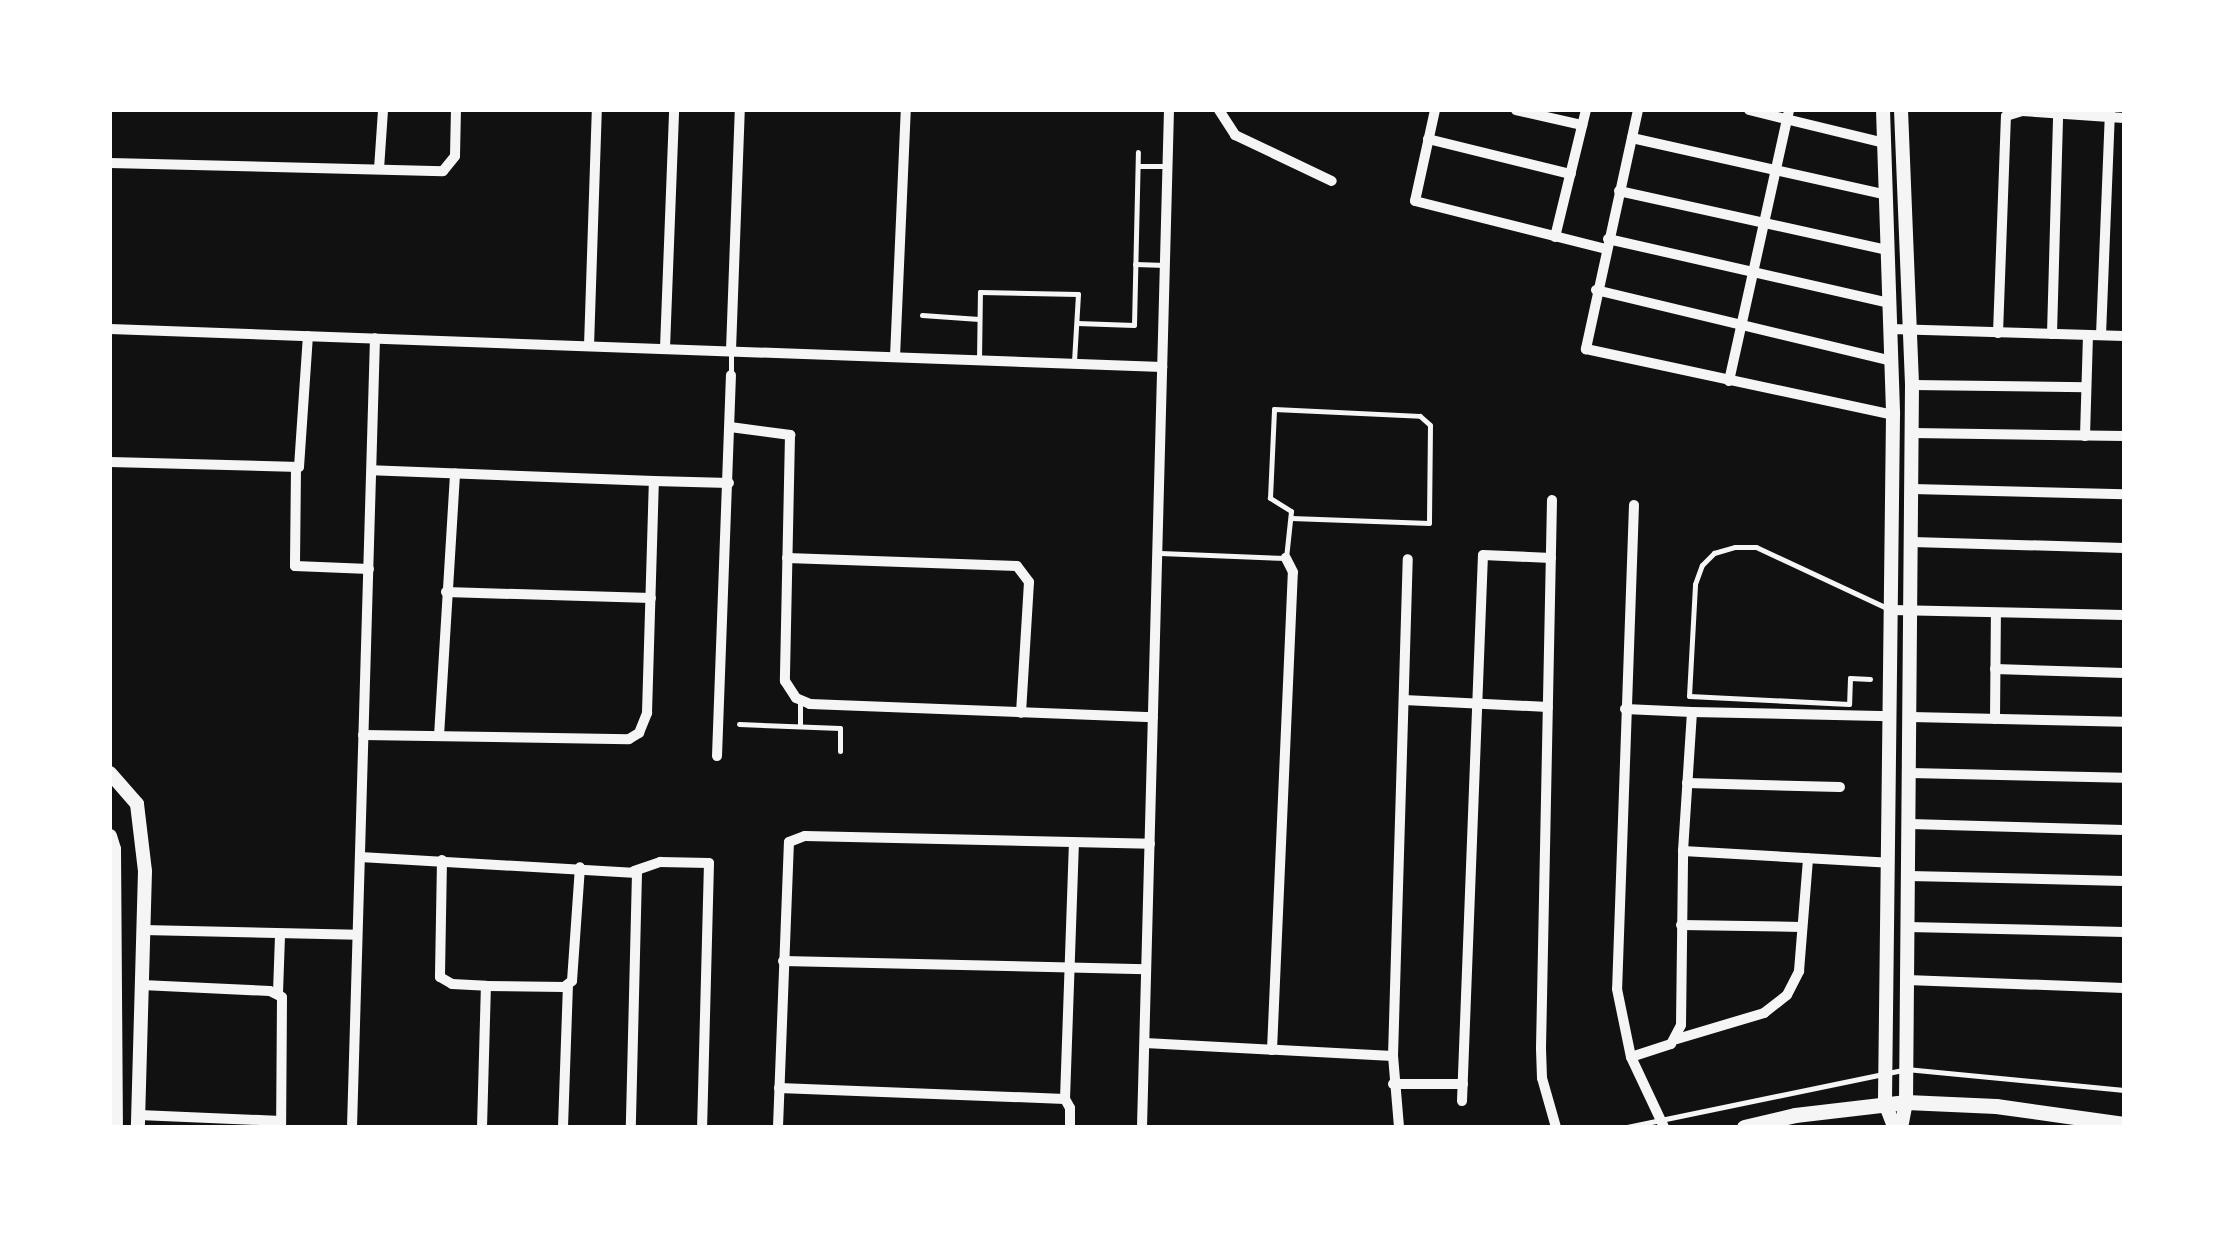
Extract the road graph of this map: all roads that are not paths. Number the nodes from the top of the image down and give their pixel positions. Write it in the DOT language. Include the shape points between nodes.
graph roads {
  1 [pos="382,110"];
  2 [pos="456,110"];
  3 [pos="597,110"];
  4 [pos="674,110"];
  5 [pos="740,110"];
  6 [pos="906,110"];
  7 [pos="1168,110"];
  8 [pos="1218,110"];
  9 [pos="1435,110"];
  10 [pos="1516,110"];
  11 [pos="1586,110"];
  12 [pos="1638,110"];
  13 [pos="1749,110"];
  14 [pos="1883,110"];
  15 [pos="1901,110"];
  16 [pos="2110,114"];
  17 [pos="1788,115"];
  18 [pos="2058,116"];
  19 [pos="2124,118"];
  20 [pos="1582,125"];
  21 [pos="1632,138"];
  22 [pos="1428,140"];
  23 [pos="1884,143"];
  24 [pos="1138,152"];
  25 [pos="110,163"];
  26 [pos="1138,166"];
  27 [pos="1167,166"];
  28 [pos="379,169"];
  29 [pos="1776,170"];
  30 [pos="1570,174"];
  31 [pos="1332,181"];
  32 [pos="1619,190"];
  33 [pos="1886,195"];
  34 [pos="1764,223"];
  35 [pos="1556,237"];
  36 [pos="1607,244"];
  37 [pos="1888,250"];
  38 [pos="1135,264"];
  39 [pos="1164,265"];
  40 [pos="1753,272"];
  41 [pos="1596,290"];
  42 [pos="1890,303"];
  43 [pos="922,314"];
  44 [pos="979,319"];
  45 [pos="1077,323"];
  46 [pos="1742,325"];
  47 [pos="110,329"];
  48 [pos="1891,330"];
  49 [pos="1909,330"];
  50 [pos="1998,332"];
  51 [pos="2052,334"];
  52 [pos="2088,335"];
  53 [pos="308,336"];
  54 [pos="2102,336"];
  55 [pos="2124,336"];
  56 [pos="376,338"];
  57 [pos="589,346"];
  58 [pos="665,348"];
  59 [pos="731,350"];
  60 [pos="895,357"];
  61 [pos="978,360"];
  62 [pos="1892,360"];
  63 [pos="1074,364"];
  64 [pos="1162,367"];
  65 [pos="731,375"];
  66 [pos="1728,381"];
  67 [pos="1912,385"];
  68 [pos="2086,387"];
  69 [pos="1892,415"];
  70 [pos="730,427"];
  71 [pos="1912,433"];
  72 [pos="2084,436"];
  73 [pos="2124,436"];
  74 [pos="110,462"];
  75 [pos="296,468"];
  76 [pos="372,470"];
  77 [pos="455,473"];
  78 [pos="654,482"];
  79 [pos="729,483"];
  80 [pos="1912,489"];
  81 [pos="2124,494"];
  82 [pos="1552,500"];
  83 [pos="1634,505"];
  84 [pos="1292,518"];
  85 [pos="1912,542"];
  86 [pos="2124,548"];
  87 [pos="1157,552"];
  88 [pos="787,558"];
  89 [pos="1286,558"];
  90 [pos="1408,558"];
  91 [pos="1552,558"];
  92 [pos="369,569"];
  93 [pos="446,592"];
  94 [pos="651,598"];
  95 [pos="1891,610"];
  96 [pos="1912,611"];
  97 [pos="1996,612"];
  98 [pos="2124,615"];
  99 [pos="1996,669"];
  100 [pos="2124,673"];
  101 [pos="1870,679"];
  102 [pos="800,700"];
  103 [pos="1404,700"];
  104 [pos="1476,702"];
  105 [pos="1548,706"];
  106 [pos="1625,709"];
  107 [pos="1692,712"];
  108 [pos="1021,713"];
  109 [pos="1891,716"];
  110 [pos="1153,717"];
  111 [pos="1911,717"];
  112 [pos="1994,719"];
  113 [pos="2124,722"];
  114 [pos="740,724"];
  115 [pos="800,726"];
  116 [pos="364,735"];
  117 [pos="439,736"];
  118 [pos="840,750"];
  119 [pos="717,756"];
  120 [pos="110,773"];
  121 [pos="1910,773"];
  122 [pos="2124,778"];
  123 [pos="1687,783"];
  124 [pos="1840,787"];
  125 [pos="1910,824"];
  126 [pos="2124,830"];
  127 [pos="110,837"];
  128 [pos="1074,843"];
  129 [pos="1150,844"];
  130 [pos="1682,851"];
  131 [pos="360,856"];
  132 [pos="1808,858"];
  133 [pos="442,860"];
  134 [pos="1889,863"];
  135 [pos="580,866"];
  136 [pos="634,871"];
  137 [pos="1909,876"];
  138 [pos="2124,881"];
  139 [pos="112,913"];
  140 [pos="1681,926"];
  141 [pos="1802,927"];
  142 [pos="1908,927"];
  143 [pos="142,930"];
  144 [pos="2124,932"];
  145 [pos="280,935"];
  146 [pos="358,935"];
  147 [pos="783,961"];
  148 [pos="1066,967"];
  149 [pos="1146,969"];
  150 [pos="1907,980"];
  151 [pos="142,985"];
  152 [pos="568,985"];
  153 [pos="486,986"];
  154 [pos="2124,988"];
  155 [pos="278,993"];
  156 [pos="1676,1039"];
  157 [pos="1144,1043"];
  158 [pos="1272,1050"];
  159 [pos="1393,1056"];
  160 [pos="1632,1057"];
  161 [pos="1906,1069"];
  162 [pos="1886,1072"];
  163 [pos="1393,1084"];
  164 [pos="1463,1084"];
  165 [pos="779,1088"];
  166 [pos="2124,1090"];
  167 [pos="1065,1099"];
  168 [pos="1462,1101"];
  169 [pos="1906,1102"];
  170 [pos="1885,1103"];
  171 [pos="139,1121"];
  172 [pos="1661,1122"];
  173 [pos="281,1124"];
  174 [pos="2124,1124"];
  175 [pos="116,1127"];
  176 [pos="352,1127"];
  177 [pos="482,1127"];
  178 [pos="563,1127"];
  179 [pos="631,1127"];
  180 [pos="702,1127"];
  181 [pos="778,1127"];
  182 [pos="1070,1127"];
  183 [pos="1142,1127"];
  184 [pos="1398,1127"];
  185 [pos="1556,1127"];
  186 [pos="1626,1127"];
  187 [pos="1744,1127"];
  188 [pos="1897,1127"];
  1 -- 28 [label="street"];
  2 -- 28 [label="street" via="449,168"];
  3 -- 57 [label="street"];
  4 -- 58 [label="street"];
  5 -- 59 [label="street"];
  6 -- 60 [label="street"];
  7 -- 27 [label="street"];
  8 -- 31 [label="street" via="1235,136"];
  9 -- 22 [label="street"];
  10 -- 20 [label="street"];
  11 -- 20 [label="street"];
  12 -- 21 [label="street"];
  13 -- 17 [label="street"];
  14 -- 23 [label="street"];
  15 -- 49 [label="street"];
  16 -- 18 [label="street"];
  16 -- 19 [label="street"];
  16 -- 54 [label="street"];
  17 -- 23 [label="street"];
  17 -- 29 [label="street"];
  18 -- 50 [label="street" via="2010,112 2003,123"];
  18 -- 51 [label="street"];
  20 -- 30 [label="street"];
  21 -- 29 [label="street"];
  21 -- 32 [label="street"];
  22 -- 30 [label="street"];
  22 -- 35 [label="street" via="1416,203"];
  23 -- 33 [label="street"];
  24 -- 26 [label="lane"];
  25 -- 28 [label="street"];
  26 -- 27 [label="lane"];
  26 -- 38 [label="lane"];
  27 -- 39 [label="street"];
  29 -- 33 [label="street"];
  29 -- 34 [label="street"];
  30 -- 35 [label="street"];
  32 -- 34 [label="street"];
  32 -- 36 [label="street"];
  33 -- 37 [label="street"];
  34 -- 37 [label="street"];
  34 -- 40 [label="street"];
  35 -- 36 [label="street"];
  36 -- 40 [label="street"];
  36 -- 41 [label="street"];
  37 -- 42 [label="street"];
  38 -- 39 [label="lane"];
  38 -- 45 [label="lane" via="1134,326"];
  39 -- 64 [label="street"];
  40 -- 42 [label="street"];
  40 -- 46 [label="street"];
  41 -- 46 [label="street"];
  41 -- 66 [label="street" via="1590,352"];
  42 -- 48 [label="street"];
  43 -- 44 [label="lane"];
  44 -- 45 [label="lane" via="980,292 1078,294"];
  44 -- 61 [label="lane"];
  45 -- 63 [label="lane"];
  46 -- 62 [label="street"];
  46 -- 66 [label="street"];
  47 -- 53 [label="street"];
  48 -- 49 [label="street"];
  48 -- 62 [label="street"];
  49 -- 50 [label="street"];
  49 -- 67 [label="street"];
  50 -- 51 [label="street"];
  51 -- 52 [label="street"];
  52 -- 54 [label="street"];
  52 -- 68 [label="street"];
  53 -- 56 [label="street"];
  53 -- 75 [label="street" via="302,462"];
  54 -- 55 [label="street"];
  56 -- 57 [label="street"];
  56 -- 76 [label="street"];
  57 -- 58 [label="street"];
  58 -- 59 [label="street"];
  59 -- 60 [label="street"];
  59 -- 65 [label="lane"];
  60 -- 61 [label="street"];
  61 -- 63 [label="street"];
  62 -- 69 [label="street"];
  63 -- 64 [label="street"];
  64 -- 87 [label="street"];
  65 -- 70 [label="street"];
  66 -- 69 [label="street"];
  67 -- 68 [label="street"];
  67 -- 71 [label="street"];
  68 -- 72 [label="street"];
  69 -- 95 [label="street"];
  70 -- 79 [label="street"];
  70 -- 88 [label="street" via="790,435"];
  71 -- 72 [label="street"];
  71 -- 80 [label="street"];
  72 -- 73 [label="street"];
  74 -- 75 [label="street"];
  75 -- 92 [label="street" via="295,566"];
  76 -- 77 [label="street"];
  76 -- 92 [label="street"];
  77 -- 78 [label="street"];
  77 -- 93 [label="street"];
  78 -- 79 [label="street"];
  78 -- 94 [label="street"];
  79 -- 119 [label="street"];
  80 -- 81 [label="street"];
  80 -- 85 [label="street"];
  82 -- 91 [label="street"];
  83 -- 106 [label="street"];
  84 -- 84 [label="lane" via="1287,506 1270,498 1274,409 1426,419 1429,523"];
  84 -- 89 [label="lane"];
  85 -- 86 [label="street"];
  85 -- 96 [label="street"];
  87 -- 89 [label="lane"];
  87 -- 110 [label="street"];
  88 -- 102 [label="street" via="785,681"];
  88 -- 108 [label="street" via="1018,566 1029,582"];
  89 -- 158 [label="street" via="1293,572"];
  90 -- 103 [label="street"];
  91 -- 104 [label="street" via="1483,554"];
  91 -- 105 [label="street"];
  92 -- 116 [label="street"];
  93 -- 94 [label="street"];
  93 -- 117 [label="street"];
  94 -- 117 [label="street" via="647,713 630,740"];
  95 -- 96 [label="street"];
  95 -- 101 [label="lane" via="1756,547 1714,553 1695,584 1689,696 1849,704 1850,678"];
  95 -- 109 [label="street"];
  96 -- 97 [label="street"];
  96 -- 111 [label="street"];
  97 -- 98 [label="street"];
  97 -- 99 [label="street"];
  99 -- 100 [label="street"];
  99 -- 112 [label="street"];
  102 -- 108 [label="street"];
  102 -- 115 [label="lane"];
  103 -- 104 [label="street"];
  103 -- 159 [label="street"];
  104 -- 105 [label="street"];
  104 -- 164 [label="street"];
  105 -- 185 [label="street" via="1542,1078"];
  106 -- 107 [label="street"];
  106 -- 160 [label="street" via="1617,989"];
  107 -- 109 [label="street"];
  107 -- 123 [label="street"];
  108 -- 110 [label="street"];
  109 -- 134 [label="street"];
  110 -- 129 [label="street"];
  111 -- 112 [label="street"];
  111 -- 121 [label="street"];
  112 -- 113 [label="street"];
  114 -- 115 [label="lane"];
  115 -- 118 [label="lane" via="840,728"];
  116 -- 117 [label="street"];
  116 -- 131 [label="street"];
  120 -- 143 [label="street" via="136,804 145,871"];
  121 -- 122 [label="street"];
  121 -- 125 [label="street"];
  123 -- 124 [label="street"];
  123 -- 130 [label="street"];
  125 -- 126 [label="street"];
  125 -- 137 [label="street"];
  127 -- 139 [label="street"];
  128 -- 129 [label="street"];
  128 -- 147 [label="street" via="794,838 787,850"];
  128 -- 148 [label="street"];
  129 -- 149 [label="street"];
  130 -- 132 [label="street"];
  130 -- 140 [label="street"];
  131 -- 133 [label="street"];
  131 -- 146 [label="street"];
  132 -- 134 [label="street"];
  132 -- 141 [label="street"];
  133 -- 135 [label="street"];
  133 -- 153 [label="street" via="440,977"];
  134 -- 162 [label="street"];
  135 -- 136 [label="street"];
  135 -- 152 [label="street"];
  136 -- 179 [label="street" via="639,878"];
  136 -- 180 [label="street" via="660,862 709,863"];
  137 -- 138 [label="street"];
  137 -- 142 [label="street"];
  139 -- 175 [label="street"];
  140 -- 141 [label="street"];
  140 -- 156 [label="street"];
  141 -- 156 [label="street" via="1799,971 1786,995 1764,1013"];
  142 -- 144 [label="street"];
  142 -- 150 [label="street"];
  143 -- 145 [label="street"];
  143 -- 151 [label="street"];
  145 -- 146 [label="street"];
  145 -- 155 [label="street"];
  146 -- 176 [label="street"];
  147 -- 148 [label="street"];
  147 -- 165 [label="street"];
  148 -- 149 [label="street"];
  148 -- 167 [label="street"];
  149 -- 157 [label="street"];
  150 -- 154 [label="street"];
  150 -- 161 [label="street"];
  151 -- 155 [label="street"];
  151 -- 171 [label="street"];
  152 -- 153 [label="street"];
  152 -- 178 [label="street"];
  153 -- 177 [label="street"];
  155 -- 173 [label="street" via="284,1005"];
  156 -- 160 [label="street"];
  157 -- 158 [label="street"];
  157 -- 183 [label="street"];
  158 -- 159 [label="street"];
  159 -- 163 [label="street"];
  160 -- 172 [label="street"];
  161 -- 162 [label="lane"];
  161 -- 166 [label="lane"];
  161 -- 169 [label="street"];
  162 -- 170 [label="street"];
  162 -- 172 [label="lane"];
  163 -- 164 [label="street"];
  163 -- 184 [label="street"];
  164 -- 168 [label="street"];
  165 -- 167 [label="street"];
  165 -- 181 [label="street"];
  167 -- 182 [label="street"];
  169 -- 170 [label="main road"];
  169 -- 174 [label="main road" via="1996,1106"];
  169 -- 188 [label="street"];
  170 -- 187 [label="main road"];
  170 -- 188 [label="street"];
  171 -- 173 [label="street"];
  172 -- 186 [label="lane"];
}
